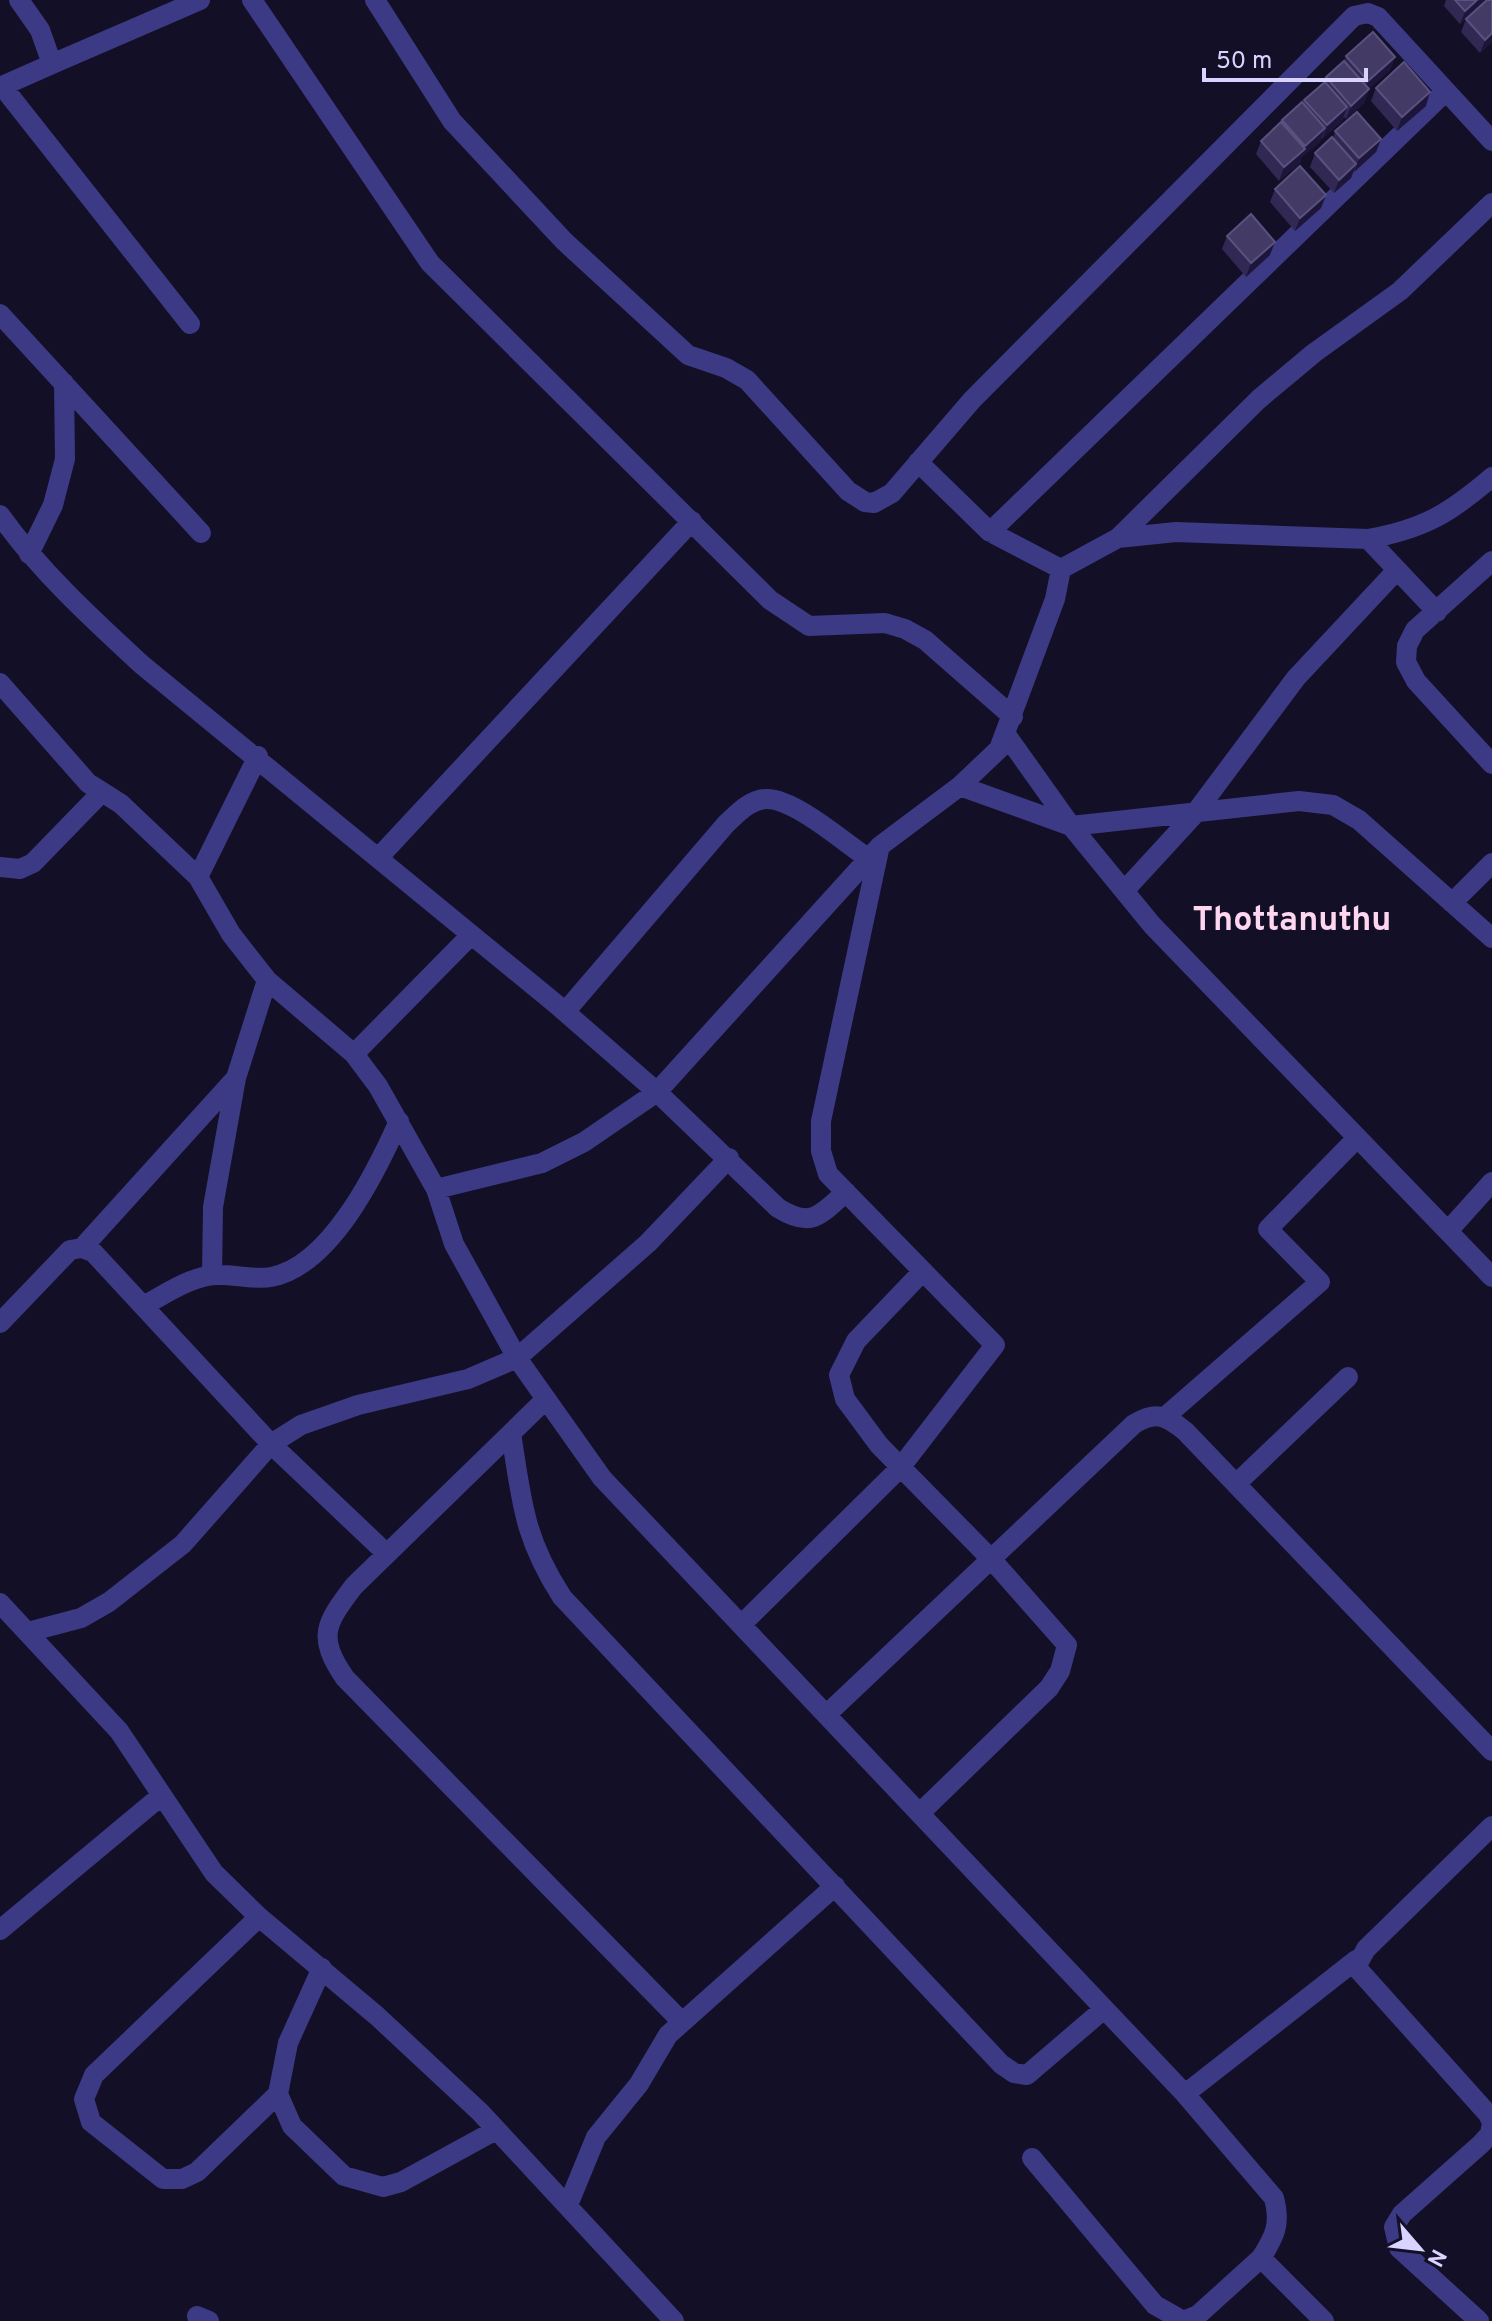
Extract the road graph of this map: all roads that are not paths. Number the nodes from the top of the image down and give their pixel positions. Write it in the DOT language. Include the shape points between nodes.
graph roads {
  1 [pos="19,0"];
  2 [pos="200,0"];
  3 [pos="252,0"];
  4 [pos="375,0"];
  5 [pos="52,64"];
  6 [pos="1,87"];
  7 [pos="1445,92"];
  8 [pos="1492,141"];
  9 [pos="1492,203"];
  10 [pos="0,314"];
  11 [pos="190,324"];
  12 [pos="64,383"];
  13 [pos="918,462"];
  14 [pos="1492,477"];
  15 [pos="0,516"];
  16 [pos="692,521"];
  17 [pos="990,532"];
  18 [pos="201,533"];
  19 [pos="1118,538"];
  20 [pos="1368,539"];
  21 [pos="29,554"];
  22 [pos="1061,569"];
  23 [pos="1397,570"];
  24 [pos="1489,571"];
  25 [pos="1437,612"];
  26 [pos="0,683"];
  27 [pos="1010,726"];
  28 [pos="258,756"];
  29 [pos="1492,764"];
  30 [pos="960,786"];
  31 [pos="102,792"];
  32 [pos="1193,816"];
  33 [pos="1071,826"];
  34 [pos="874,853"];
  35 [pos="379,857"];
  36 [pos="1492,863"];
  37 [pos="0,867"];
  38 [pos="198,877"];
  39 [pos="1124,891"];
  40 [pos="1452,903"];
  41 [pos="471,935"];
  42 [pos="1492,938"];
  43 [pos="267,980"];
  44 [pos="565,1012"];
  45 [pos="354,1054"];
  46 [pos="236,1078"];
  47 [pos="657,1092"];
  48 [pos="399,1121"];
  49 [pos="1357,1138"];
  50 [pos="729,1158"];
  51 [pos="1492,1182"];
  52 [pos="436,1189"];
  53 [pos="846,1192"];
  54 [pos="1448,1231"];
  55 [pos="82,1248"];
  56 [pos="923,1271"];
  57 [pos="212,1275"];
  58 [pos="1492,1277"];
  59 [pos="143,1306"];
  60 [pos="0,1323"];
  61 [pos="517,1358"];
  62 [pos="1348,1377"];
  63 [pos="545,1400"];
  64 [pos="1166,1416"];
  65 [pos="511,1433"];
  66 [pos="271,1444"];
  67 [pos="900,1468"];
  68 [pos="1236,1484"];
  69 [pos="387,1554"];
  70 [pos="992,1560"];
  71 [pos="0,1603"];
  72 [pos="741,1625"];
  73 [pos="28,1632"];
  74 [pos="826,1715"];
  75 [pos="1492,1751"];
  76 [pos="161,1796"];
  77 [pos="920,1813"];
  78 [pos="1492,1826"];
  79 [pos="835,1886"];
  80 [pos="259,1917"];
  81 [pos="4,1918"];
  82 [pos="1356,1960"];
  83 [pos="322,1968"];
  84 [pos="1104,2009"];
  85 [pos="681,2021"];
  86 [pos="278,2094"];
  87 [pos="1185,2094"];
  88 [pos="1492,2123"];
  89 [pos="496,2130"];
  90 [pos="1032,2158"];
  91 [pos="568,2205"];
  92 [pos="1261,2258"];
  93 [pos="1319,2319"];
  94 [pos="1472,2319"];
  95 [pos="674,2321"];
  1 -- 5 [label="street" via="40,30"];
  2 -- 5 [label="street"];
  3 -- 16 [label="street" via="430,263"];
  4 -- 13 [label="street" via="452,121 564,241 688,355 747,380 848,491 865,502 892,493"];
  5 -- 6 [label="street"];
  6 -- 11 [label="street"];
  7 -- 8 [label="street"];
  7 -- 13 [label="street" via="1378,17 1354,16 972,400"];
  7 -- 17 [label="street"];
  9 -- 19 [label="street" via="1400,291 1259,399"];
  10 -- 12 [label="street"];
  12 -- 18 [label="street"];
  12 -- 21 [label="street" via="65,459 53,505"];
  13 -- 17 [label="street"];
  14 -- 20 [label="street" via="1455,509 1426,525"];
  15 -- 21 [label="street"];
  16 -- 27 [label="street" via="770,600 809,626 885,623 925,640"];
  16 -- 35 [label="street"];
  17 -- 22 [label="street"];
  19 -- 20 [label="street" via="1176,532"];
  19 -- 22 [label="street"];
  20 -- 23 [label="street"];
  21 -- 28 [label="street" via="141,664"];
  22 -- 27 [label="street"];
  23 -- 25 [label="street"];
  23 -- 32 [label="street" via="1296,678"];
  24 -- 25 [label="street"];
  25 -- 29 [label="street" via="1415,630 1406,662 1416,681"];
  26 -- 31 [label="street" via="88,783"];
  27 -- 30 [label="street" via="999,749"];
  27 -- 33 [label="street"];
  28 -- 35 [label="street"];
  28 -- 38 [label="street"];
  30 -- 33 [label="street"];
  30 -- 34 [label="street"];
  31 -- 37 [label="street" via="33,863 20,869"];
  31 -- 38 [label="street"];
  32 -- 33 [label="street"];
  32 -- 39 [label="street"];
  32 -- 40 [label="street" via="1299,801 1333,805 1359,820"];
  33 -- 39 [label="street"];
  34 -- 44 [label="street" via="788,804 767,799 749,804"];
  34 -- 47 [label="street"];
  34 -- 53 [label="street" via="821,1121 828,1174"];
  35 -- 41 [label="street"];
  36 -- 40 [label="street"];
  38 -- 43 [label="street" via="231,934"];
  39 -- 49 [label="street"];
  40 -- 42 [label="street"];
  41 -- 44 [label="street"];
  41 -- 45 [label="street"];
  43 -- 45 [label="street"];
  43 -- 46 [label="street"];
  44 -- 47 [label="street"];
  45 -- 48 [label="street"];
  46 -- 55 [label="street"];
  46 -- 57 [label="street" via="213,1207"];
  47 -- 50 [label="street"];
  47 -- 52 [label="street" via="584,1142 542,1163"];
  48 -- 52 [label="street"];
  48 -- 57 [label="street" via="371,1183 323,1244 272,1277"];
  49 -- 54 [label="street"];
  49 -- 64 [label="street" via="1268,1229 1320,1282"];
  50 -- 53 [label="street" via="778,1208 804,1220 817,1217"];
  50 -- 61 [label="street" via="648,1243"];
  51 -- 54 [label="street"];
  52 -- 61 [label="street" via="454,1244"];
  53 -- 56 [label="street"];
  54 -- 58 [label="street"];
  55 -- 59 [label="street" via="93,1252"];
  55 -- 60 [label="street" via="70,1250"];
  56 -- 67 [label="street" via="856,1341 839,1375 845,1399"];
  56 -- 67 [label="street" via="995,1345"];
  57 -- 59 [label="street"];
  59 -- 66 [label="street"];
  61 -- 63 [label="street"];
  61 -- 66 [label="street" via="468,1379 358,1405"];
  62 -- 68 [label="street"];
  63 -- 65 [label="street"];
  63 -- 72 [label="street" via="602,1478"];
  64 -- 68 [label="street"];
  64 -- 70 [label="street" via="1151,1414 1134,1424"];
  65 -- 69 [label="street"];
  65 -- 79 [label="street" via="526,1526 537,1558 562,1597"];
  66 -- 69 [label="street"];
  66 -- 73 [label="street" via="183,1544 147,1574 81,1618"];
  67 -- 70 [label="street"];
  67 -- 72 [label="street"];
  68 -- 75 [label="street"];
  69 -- 85 [label="street" via="331,1617 326,1637 333,1660"];
  70 -- 74 [label="street"];
  70 -- 77 [label="street" via="1061,1636 1066,1656 1049,1688"];
  71 -- 73 [label="street"];
  72 -- 74 [label="street"];
  73 -- 76 [label="street" via="119,1731"];
  74 -- 77 [label="street"];
  76 -- 80 [label="street" via="214,1873"];
  76 -- 81 [label="street"];
  77 -- 84 [label="street"];
  78 -- 82 [label="street"];
  79 -- 84 [label="street" via="1014,2073 1027,2075 1036,2069"];
  79 -- 85 [label="street"];
  80 -- 83 [label="street"];
  80 -- 86 [label="street" via="94,2075 84,2099 91,2122 163,2179 182,2179 197,2172"];
  82 -- 87 [label="street"];
  82 -- 88 [label="street" via="1358,1973"];
  83 -- 86 [label="street" via="288,2043"];
  83 -- 89 [label="street"];
  84 -- 87 [label="street"];
  85 -- 91 [label="street" via="596,2137"];
  86 -- 89 [label="street" via="292,2126 344,2176 383,2187"];
  87 -- 92 [label="street" via="1274,2198 1277,2232"];
  88 -- 94 [label="street" via="1481,2144 1394,2227 1399,2248"];
  89 -- 91 [label="street"];
  90 -- 92 [label="street" via="1155,2305 1170,2316 1183,2321 1198,2315"];
  91 -- 95 [label="street"];
  92 -- 93 [label="street"];
}
